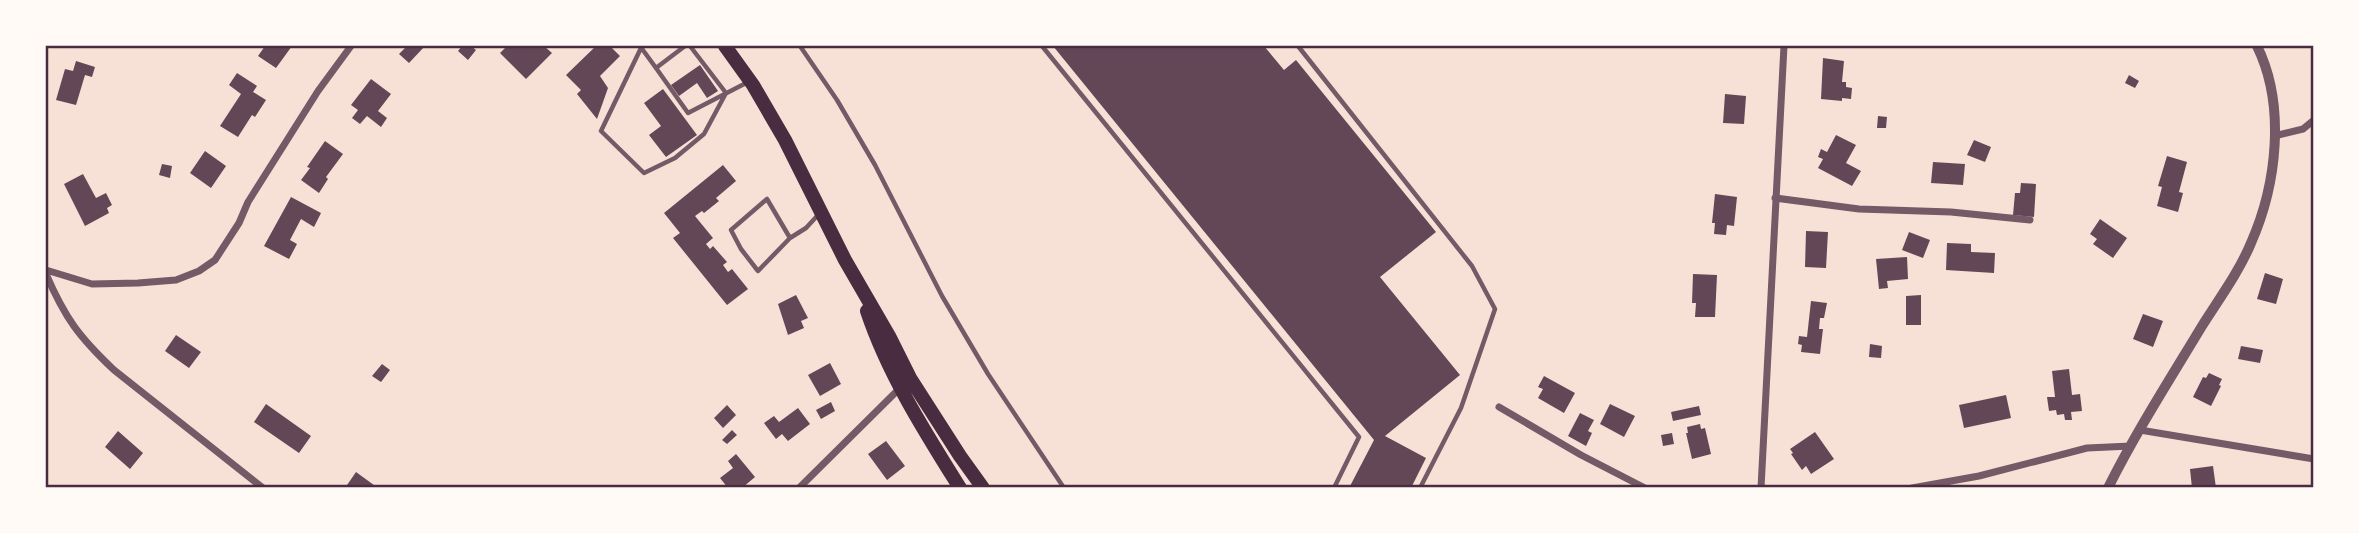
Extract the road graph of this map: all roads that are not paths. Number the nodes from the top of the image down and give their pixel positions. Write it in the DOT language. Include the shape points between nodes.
graph roads {
  1 [pos="351,46"];
  2 [pos="688,46"];
  3 [pos="725,46"];
  4 [pos="800,46"];
  5 [pos="1042,46"];
  6 [pos="1298,46"];
  7 [pos="1784,46"];
  8 [pos="2257,46"];
  9 [pos="640,47"];
  10 [pos="656,68"];
  11 [pos="750,81"];
  12 [pos="726,93"];
  13 [pos="2314,120"];
  14 [pos="2274,135"];
  15 [pos="1775,198"];
  16 [pos="821,211"];
  17 [pos="2030,220"];
  18 [pos="790,238"];
  19 [pos="46,272"];
  20 [pos="856,280"];
  21 [pos="901,387"];
  22 [pos="1499,407"];
  23 [pos="2140,429"];
  24 [pos="2131,446"];
  25 [pos="2314,459"];
  26 [pos="263,488"];
  27 [pos="799,488"];
  28 [pos="960,488"];
  29 [pos="983,488"];
  30 [pos="1064,488"];
  31 [pos="1334,488"];
  32 [pos="1420,488"];
  33 [pos="1645,488"];
  34 [pos="1761,488"];
  35 [pos="1912,488"];
  36 [pos="2108,488"];
  1 -- 19 [label="street" via="318,91 215,260 176,280 138,283 92,285"];
  2 -- 10 [label="lane"];
  2 -- 12 [label="lane"];
  3 -- 11 [label="main road"];
  4 -- 30 [label="lane" via="881,176 988,374"];
  5 -- 31 [label="lane" via="1359,437"];
  6 -- 32 [label="lane" via="1472,266 1495,309 1461,408"];
  7 -- 15 [label="street"];
  8 -- 14 [label="street" via="2275,114"];
  9 -- 10 [label="lane"];
  9 -- 12 [label="lane" via="601,131 645,173 675,158 704,134"];
  10 -- 12 [label="lane" via="688,113"];
  11 -- 12 [label="lane"];
  11 -- 16 [label="main road"];
  13 -- 14 [label="street" via="2303,129"];
  14 -- 23 [label="street" via="2267,188 2251,244"];
  15 -- 17 [label="street" via="1859,209"];
  15 -- 34 [label="street"];
  16 -- 18 [label="lane"];
  16 -- 20 [label="main road"];
  18 -- 18 [label="lane" via="767,199 731,230 758,271"];
  19 -- 26 [label="street" via="70,322 92,349"];
  20 -- 21 [label="main road"];
  20 -- 29 [label="main road" via="910,378"];
  21 -- 27 [label="street"];
  21 -- 28 [label="main road"];
  22 -- 33 [label="street"];
  23 -- 24 [label="street"];
  23 -- 25 [label="street"];
  24 -- 35 [label="street" via="2087,448"];
  24 -- 36 [label="street"];
}
